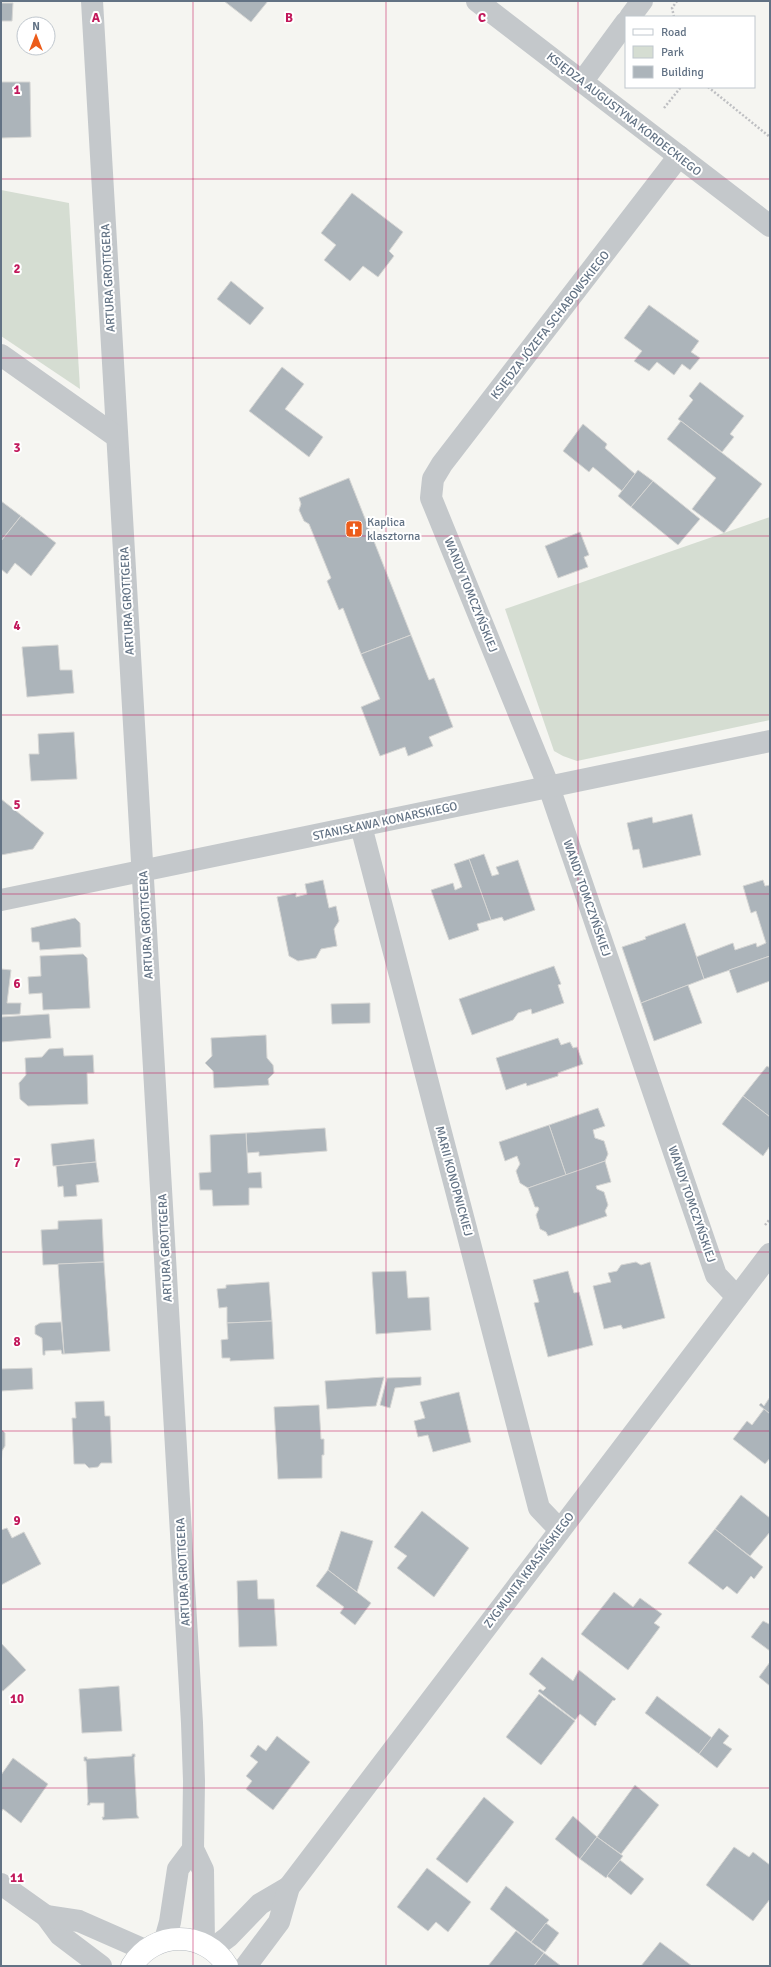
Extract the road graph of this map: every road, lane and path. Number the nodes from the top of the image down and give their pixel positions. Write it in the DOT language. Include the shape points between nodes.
graph roads {
  1 [pos="92,1"];
  2 [pos="477,1"];
  3 [pos="642,1"];
  4 [pos="677,1"];
  5 [pos="631,16"];
  6 [pos="674,16"];
  7 [pos="625,23"];
  8 [pos="582,82"];
  9 [pos="709,88"];
  10 [pos="770,137"];
  11 [pos="679,156"];
  12 [pos="770,226"];
  13 [pos="1,355"];
  14 [pos="117,437"];
  15 [pos="431,498"];
  16 [pos="770,741"];
  17 [pos="549,787"];
  18 [pos="361,826"];
  19 [pos="143,871"];
  20 [pos="1,900"];
  21 [pos="770,1254"];
  22 [pos="737,1297"];
  23 [pos="560,1530"];
  24 [pos="192,1849"];
  25 [pos="1,1884"];
  26 [pos="290,1887"];
  27 [pos="46,1916"];
  28 [pos="164,1940"];
  29 [pos="208,1946"];
  30 [pos="138,1958"];
  31 [pos="101,1966"];
  32 [pos="227,1966"];
  33 [pos="246,1966"];
  1 -- 14 [label="street, ARTURA GROTTGERA"];
  2 -- 8 [label="street, KSIĘDZA AUGUSTYNA KORDECKIEGO"];
  3 -- 5 [label="street"];
  4 -- 6 [label="path" via="672,8"];
  7 -- 8 [label="street"];
  8 -- 11 [label="street, KSIĘDZA AUGUSTYNA KORDECKIEGO"];
  9 -- 10 [label="path"];
  11 -- 12 [label="street, KSIĘDZA AUGUSTYNA KORDECKIEGO"];
  11 -- 15 [label="street, KSIĘDZA JÓZEFA SCHABOWSKIEGO" via="442,464 433,479"];
  13 -- 14 [label="street"];
  14 -- 19 [label="street, ARTURA GROTTGERA"];
  15 -- 17 [label="street, WANDY TOMCZYŃSKIEJ"];
  16 -- 17 [label="street, STANISŁAWA KONARSKIEGO"];
  17 -- 18 [label="street, STANISŁAWA KONARSKIEGO"];
  17 -- 22 [label="street, WANDY TOMCZYŃSKIEJ" via="716,1275"];
  18 -- 19 [label="street, STANISŁAWA KONARSKIEGO"];
  18 -- 23 [label="street, MARII KONOPNICKIEJ" via="539,1508"];
  19 -- 20 [label="street, STANISŁAWA KONARSKIEGO"];
  19 -- 24 [label="street, ARTURA GROTTGERA" via="191,1715 194,1781"];
  21 -- 22 [label="street, ZYGMUNTA KRASIŃSKIEGO"];
  22 -- 23 [label="street, ZYGMUNTA KRASIŃSKIEGO"];
  23 -- 26 [label="street, ZYGMUNTA KRASIŃSKIEGO"];
  24 -- 28 [label="street" via="178,1869 170,1922"];
  24 -- 29 [label="street, ARTURA GROTTGERA" via="203,1870"];
  25 -- 27 [label="street"];
  26 -- 29 [label="street, ZYGMUNTA KRASIŃSKIEGO" via="260,1904 228,1937"];
  26 -- 33 [label="street, ZYGMUNTA KRASIŃSKIEGO" via="279,1922"];
  27 -- 30 [label="street" via="79,1921"];
  27 -- 31 [label="street" via="60,1935"];
  28 -- 29 [label="street" via="178,1938"];
  28 -- 30 [label="street"];
  29 -- 32 [label="street"];
}
